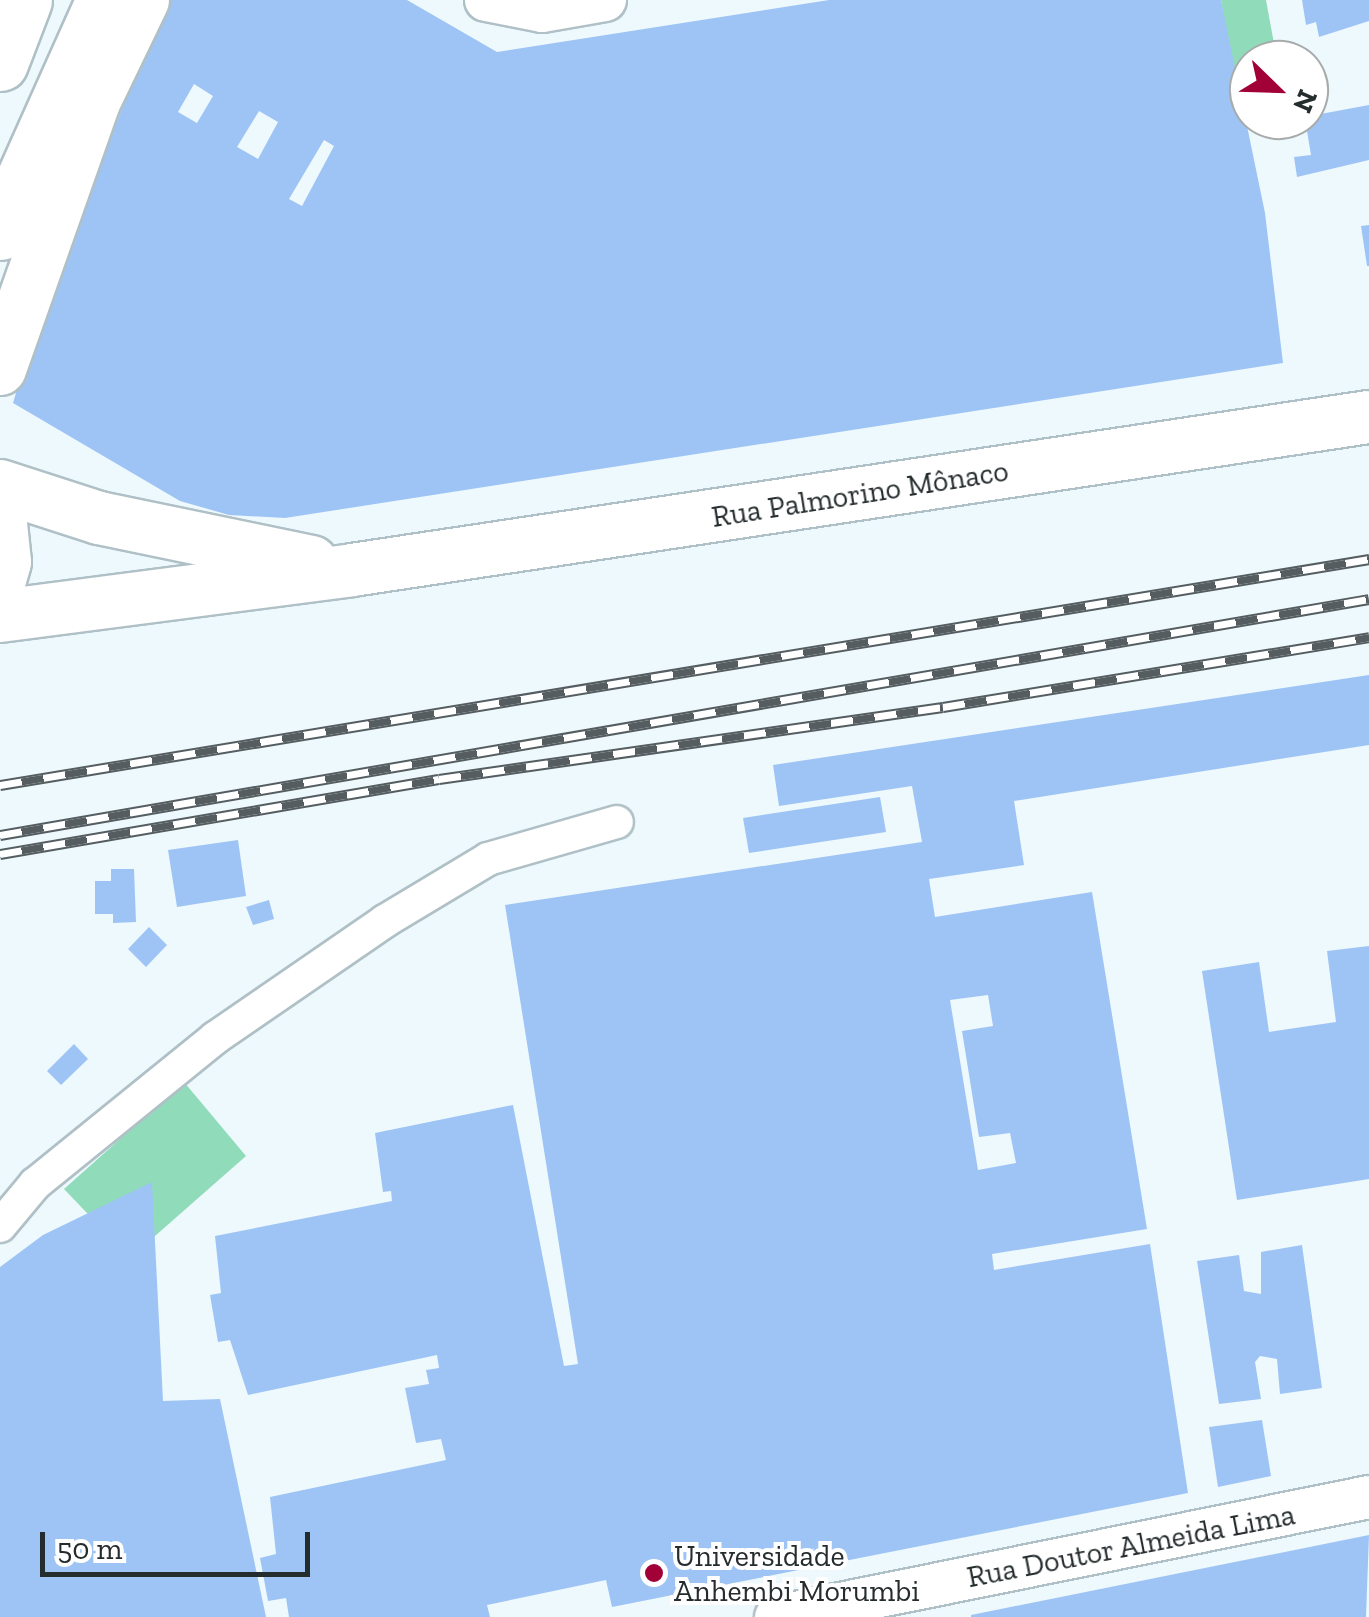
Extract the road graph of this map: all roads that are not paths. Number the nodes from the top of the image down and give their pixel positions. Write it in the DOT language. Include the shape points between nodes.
graph roads {
  1 [pos="24,0"];
  2 [pos="64,0"];
  3 [pos="104,0"];
  4 [pos="144,0"];
  5 [pos="486,0"];
  6 [pos="605,0"];
  7 [pos="0,63"];
  8 [pos="0,192"];
  9 [pos="0,232"];
  10 [pos="0,369"];
  11 [pos="1369,417"];
  12 [pos="0,486"];
  13 [pos="0,514"];
  14 [pos="352,570"];
  15 [pos="0,580"];
  16 [pos="0,616"];
  17 [pos="617,822"];
  18 [pos="0,1226"];
  19 [pos="1369,1498"];
  20 [pos="776,1617"];
  1 -- 7 [label="main road"];
  2 -- 8 [label="main road"];
  3 -- 9 [label="main road"];
  4 -- 10 [label="street" via="94,102"];
  5 -- 6 [label="street" via="542,10"];
  11 -- 14 [label="street, Rua Palmorino Mônaco"];
  12 -- 14 [label="street, Rua Palmorino Mônaco" via="100,518"];
  13 -- 15 [label="street"];
  14 -- 16 [label="street, Rua Palmorino Mônaco"];
  17 -- 18 [label="street" via="488,859 385,922 215,1038 35,1184"];
  19 -- 20 [label="street, Rua Doutor Almeida Lima"];
}
